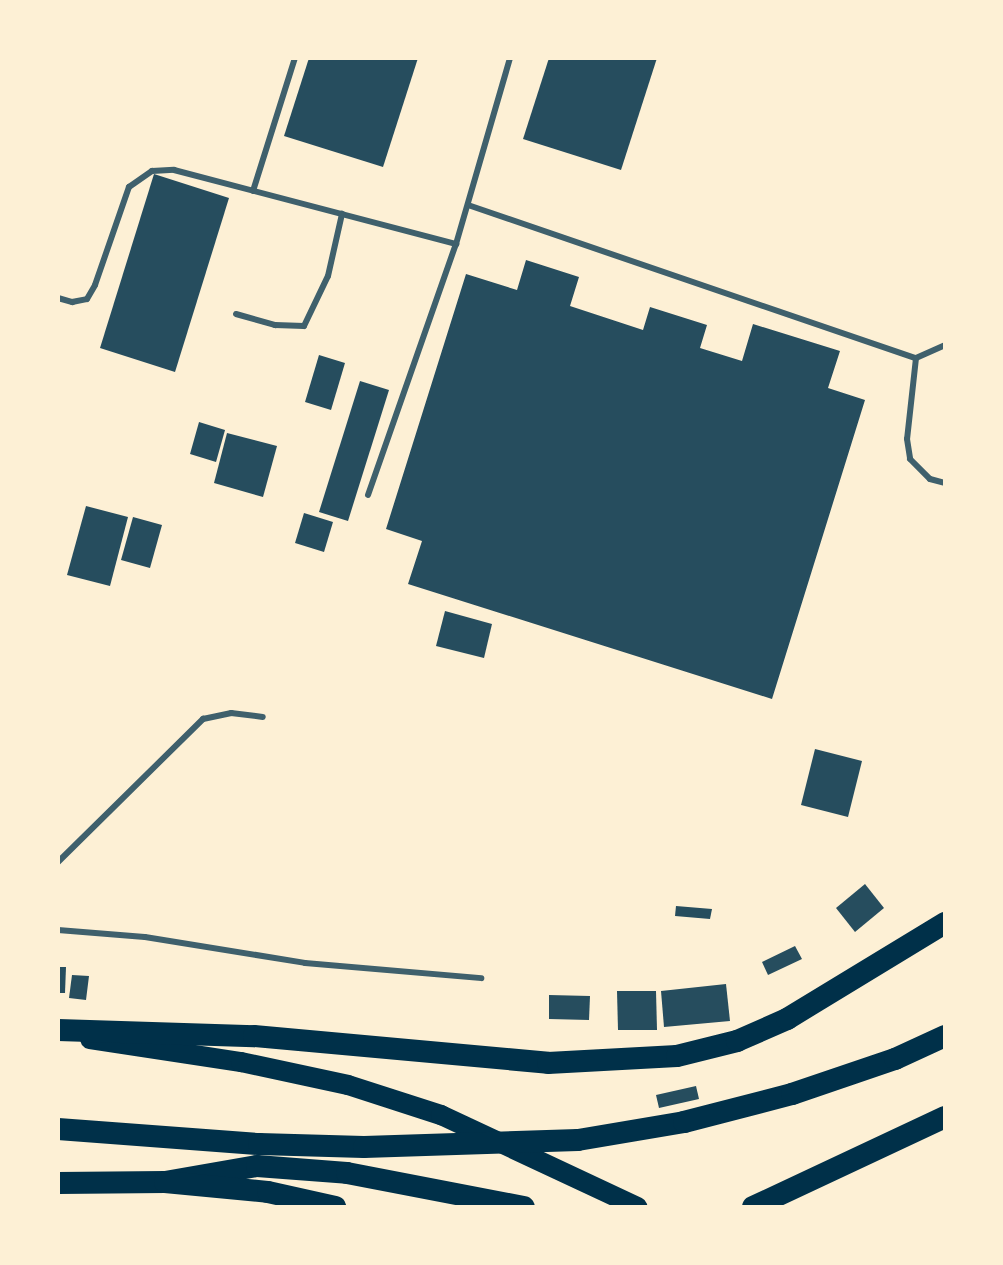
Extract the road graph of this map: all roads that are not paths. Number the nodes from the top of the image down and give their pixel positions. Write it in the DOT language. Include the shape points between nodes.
graph roads {
  1 [pos="295,58"];
  2 [pos="510,58"];
  3 [pos="253,191"];
  4 [pos="468,205"];
  5 [pos="342,214"];
  6 [pos="456,244"];
  7 [pos="58,298"];
  8 [pos="236,314"];
  9 [pos="945,345"];
  10 [pos="916,358"];
  11 [pos="945,483"];
  12 [pos="368,495"];
  13 [pos="263,717"];
  14 [pos="58,862"];
  15 [pos="945,923"];
  16 [pos="58,930"];
  17 [pos="481,978"];
  18 [pos="58,1033"];
  19 [pos="945,1036"];
  20 [pos="945,1117"];
  21 [pos="58,1129"];
  22 [pos="165,1182"];
  23 [pos="58,1183"];
  24 [pos="335,1207"];
  25 [pos="524,1207"];
  26 [pos="637,1207"];
  27 [pos="753,1207"];
  1 -- 3 [label="lane"];
  2 -- 4 [label="lane"];
  3 -- 5 [label="lane"];
  3 -- 7 [label="lane" via="174,170 152,171 129,187 87,299"];
  4 -- 6 [label="lane"];
  4 -- 10 [label="lane"];
  5 -- 6 [label="lane"];
  5 -- 8 [label="lane" via="328,276 304,326 275,325"];
  6 -- 12 [label="lane"];
  9 -- 10 [label="lane"];
  10 -- 11 [label="lane" via="907,439 910,459 930,479"];
  13 -- 14 [label="lane" via="231,713 203,719"];
  15 -- 18 [label="highway" via="787,1019 737,1041 677,1056 548,1063 254,1036"];
  16 -- 17 [label="lane" via="145,937 305,963"];
  18 -- 26 [label="highway" via="348,1085 441,1115"];
  19 -- 21 [label="highway" via="792,1094 684,1122 578,1140 364,1147"];
  20 -- 27 [label="highway"];
  22 -- 23 [label="highway"];
  22 -- 24 [label="highway" via="268,1192"];
  22 -- 25 [label="highway" via="241,1167 287,1168 377,1178"];
}
